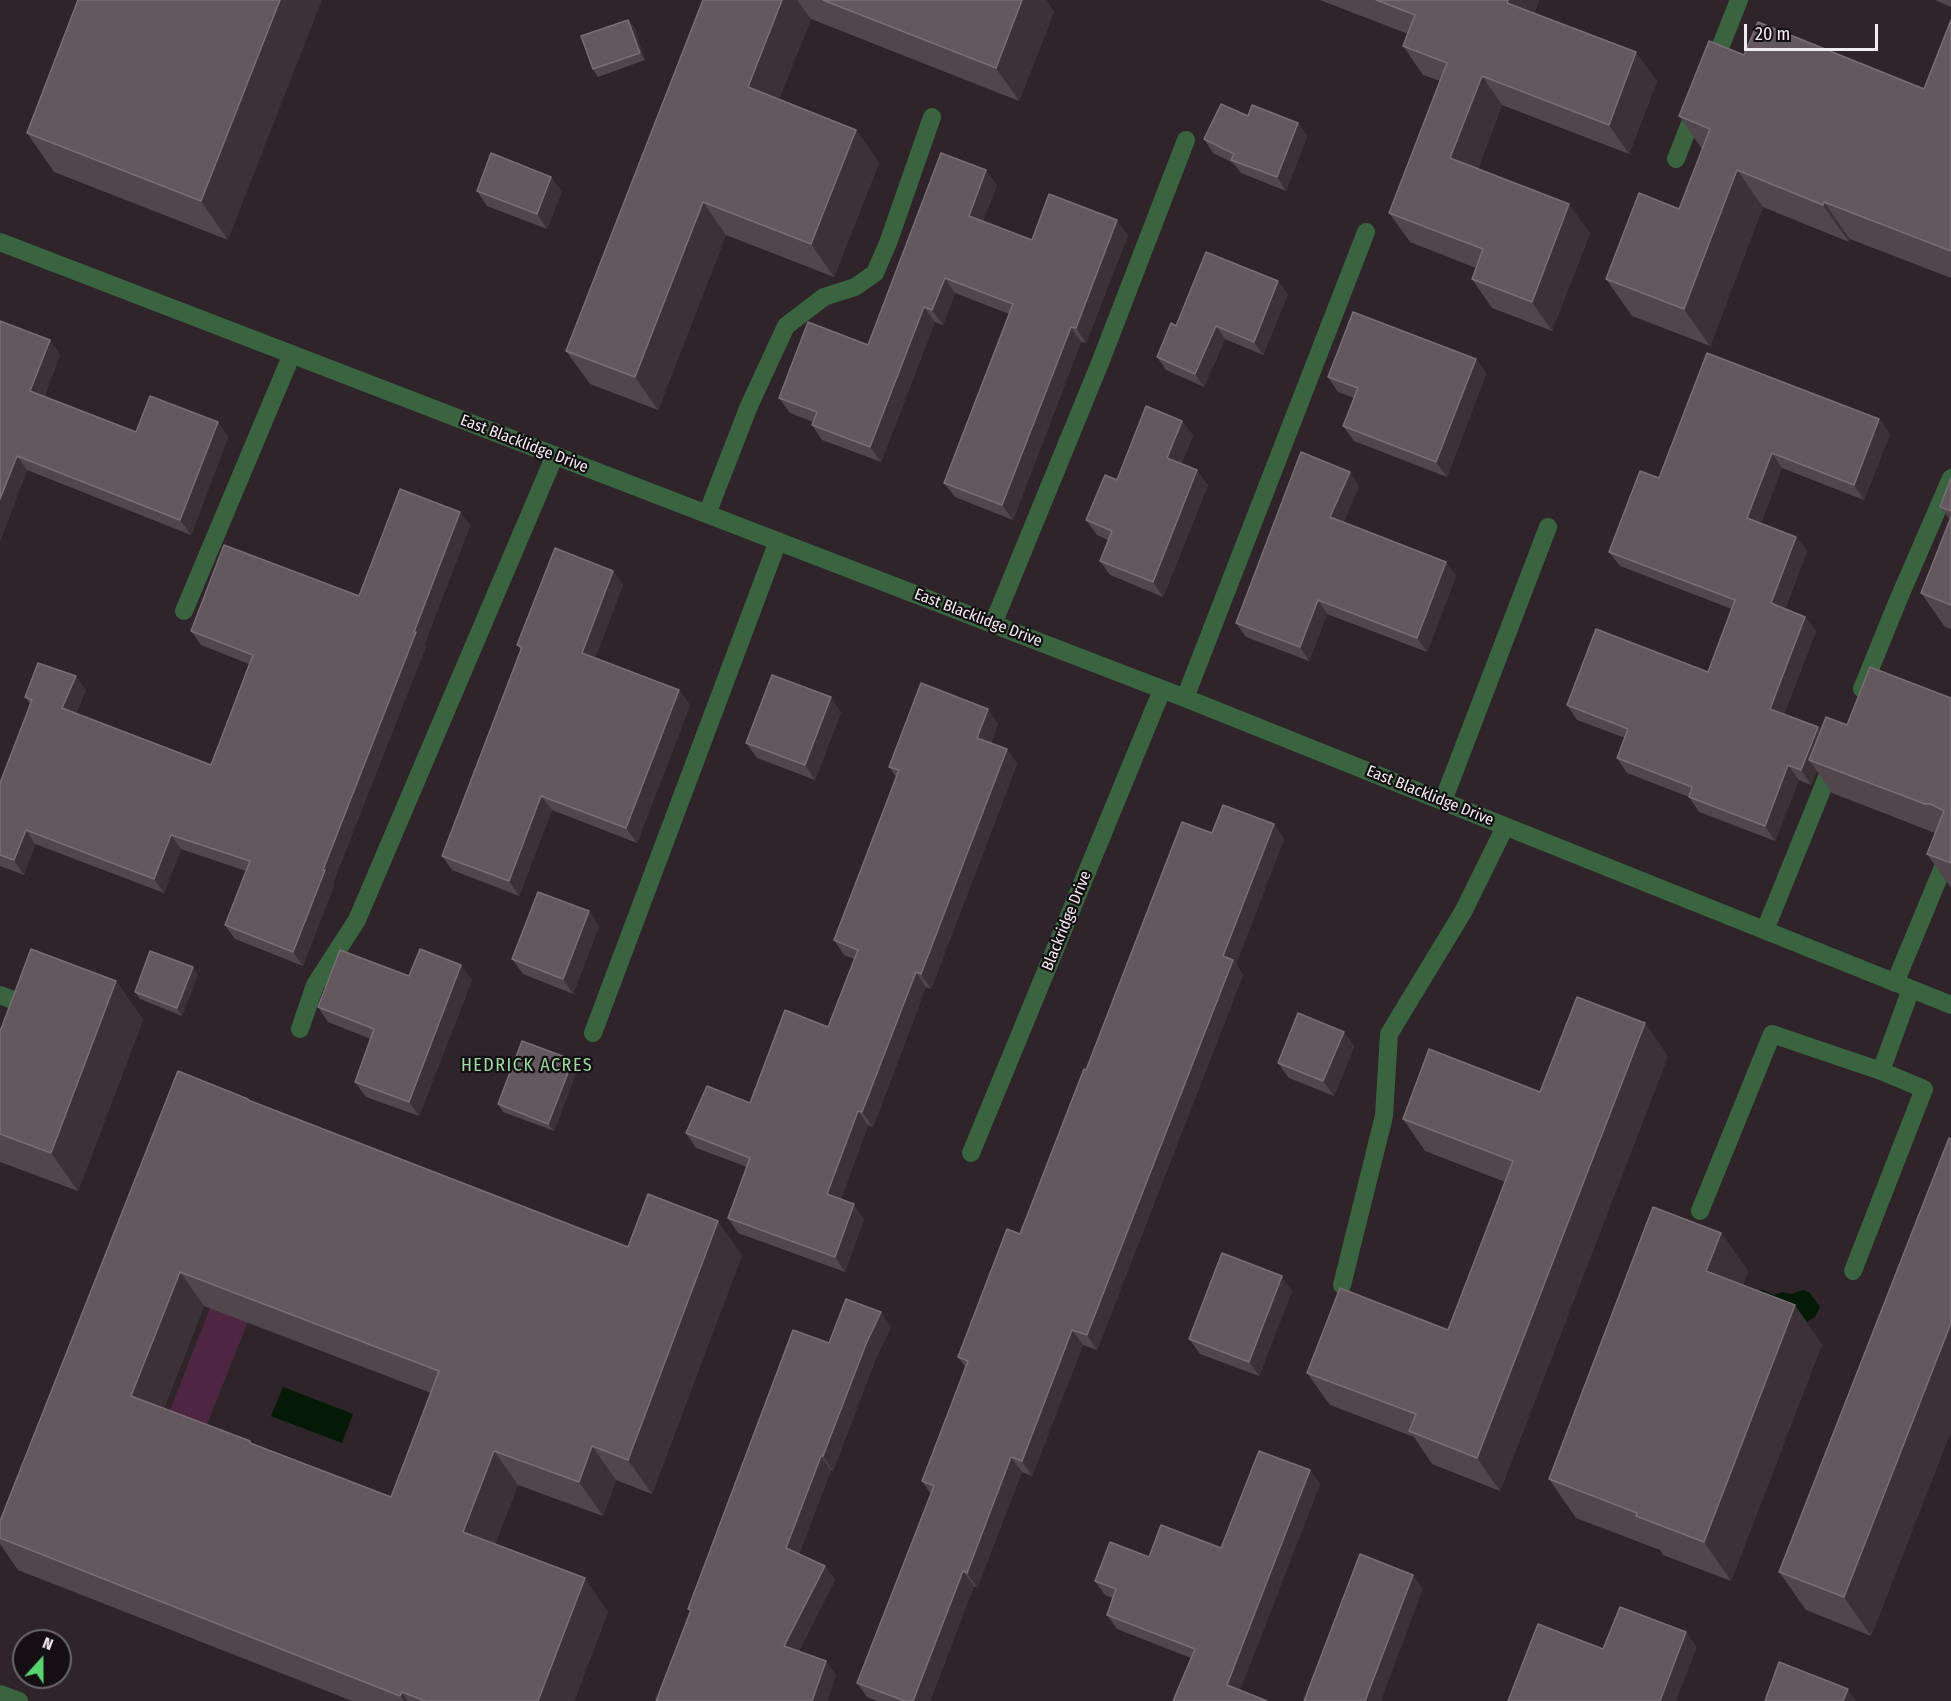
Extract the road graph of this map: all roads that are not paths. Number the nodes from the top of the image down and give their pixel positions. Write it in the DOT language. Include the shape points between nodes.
graph roads {
  1 [pos="1739,0"];
  2 [pos="932,117"];
  3 [pos="1186,140"];
  4 [pos="1676,159"];
  5 [pos="1366,232"];
  6 [pos="0,242"];
  7 [pos="292,354"];
  8 [pos="555,455"];
  9 [pos="1951,478"];
  10 [pos="707,514"];
  11 [pos="1548,527"];
  12 [pos="778,541"];
  13 [pos="184,611"];
  14 [pos="993,624"];
  15 [pos="1162,690"];
  16 [pos="1185,698"];
  17 [pos="1854,709"];
  18 [pos="1841,742"];
  19 [pos="1443,801"];
  20 [pos="1505,826"];
  21 [pos="1951,848"];
  22 [pos="1765,930"];
  23 [pos="1903,986"];
  24 [pos="0,995"];
  25 [pos="1951,1005"];
  26 [pos="28,1006"];
  27 [pos="300,1029"];
  28 [pos="593,1033"];
  29 [pos="1881,1071"];
  30 [pos="971,1153"];
  31 [pos="1700,1211"];
  32 [pos="1853,1271"];
  33 [pos="1341,1286"];
  34 [pos="0,1694"];
  35 [pos="19,1701"];
  1 -- 4 [label="street"];
  2 -- 10 [label="street" via="875,273 855,287 824,297 786,326 749,406"];
  3 -- 14 [label="street" via="1096,374"];
  5 -- 16 [label="street"];
  6 -- 7 [label="street, East Blacklidge Drive"];
  7 -- 8 [label="street, East Blacklidge Drive"];
  7 -- 13 [label="street"];
  8 -- 10 [label="street, East Blacklidge Drive"];
  8 -- 27 [label="street" via="357,920 315,986"];
  9 -- 17 [label="street"];
  10 -- 12 [label="street, East Blacklidge Drive"];
  11 -- 19 [label="street"];
  12 -- 14 [label="street, East Blacklidge Drive"];
  12 -- 28 [label="street"];
  14 -- 15 [label="street, East Blacklidge Drive"];
  15 -- 16 [label="street, East Blacklidge Drive"];
  15 -- 30 [label="street, Blackridge Drive"];
  16 -- 19 [label="street, East Blacklidge Drive"];
  18 -- 22 [label="street"];
  19 -- 20 [label="street, East Blacklidge Drive"];
  20 -- 22 [label="street, East Blacklidge Drive"];
  20 -- 33 [label="street" via="1463,912 1389,1034 1384,1116"];
  21 -- 23 [label="street"];
  22 -- 23 [label="street, East Blacklidge Drive"];
  23 -- 25 [label="street, East Blacklidge Drive"];
  23 -- 29 [label="street"];
  24 -- 26 [label="street"];
  29 -- 31 [label="street" via="1772,1034"];
  29 -- 32 [label="street" via="1924,1089"];
  34 -- 35 [label="street"];
}
